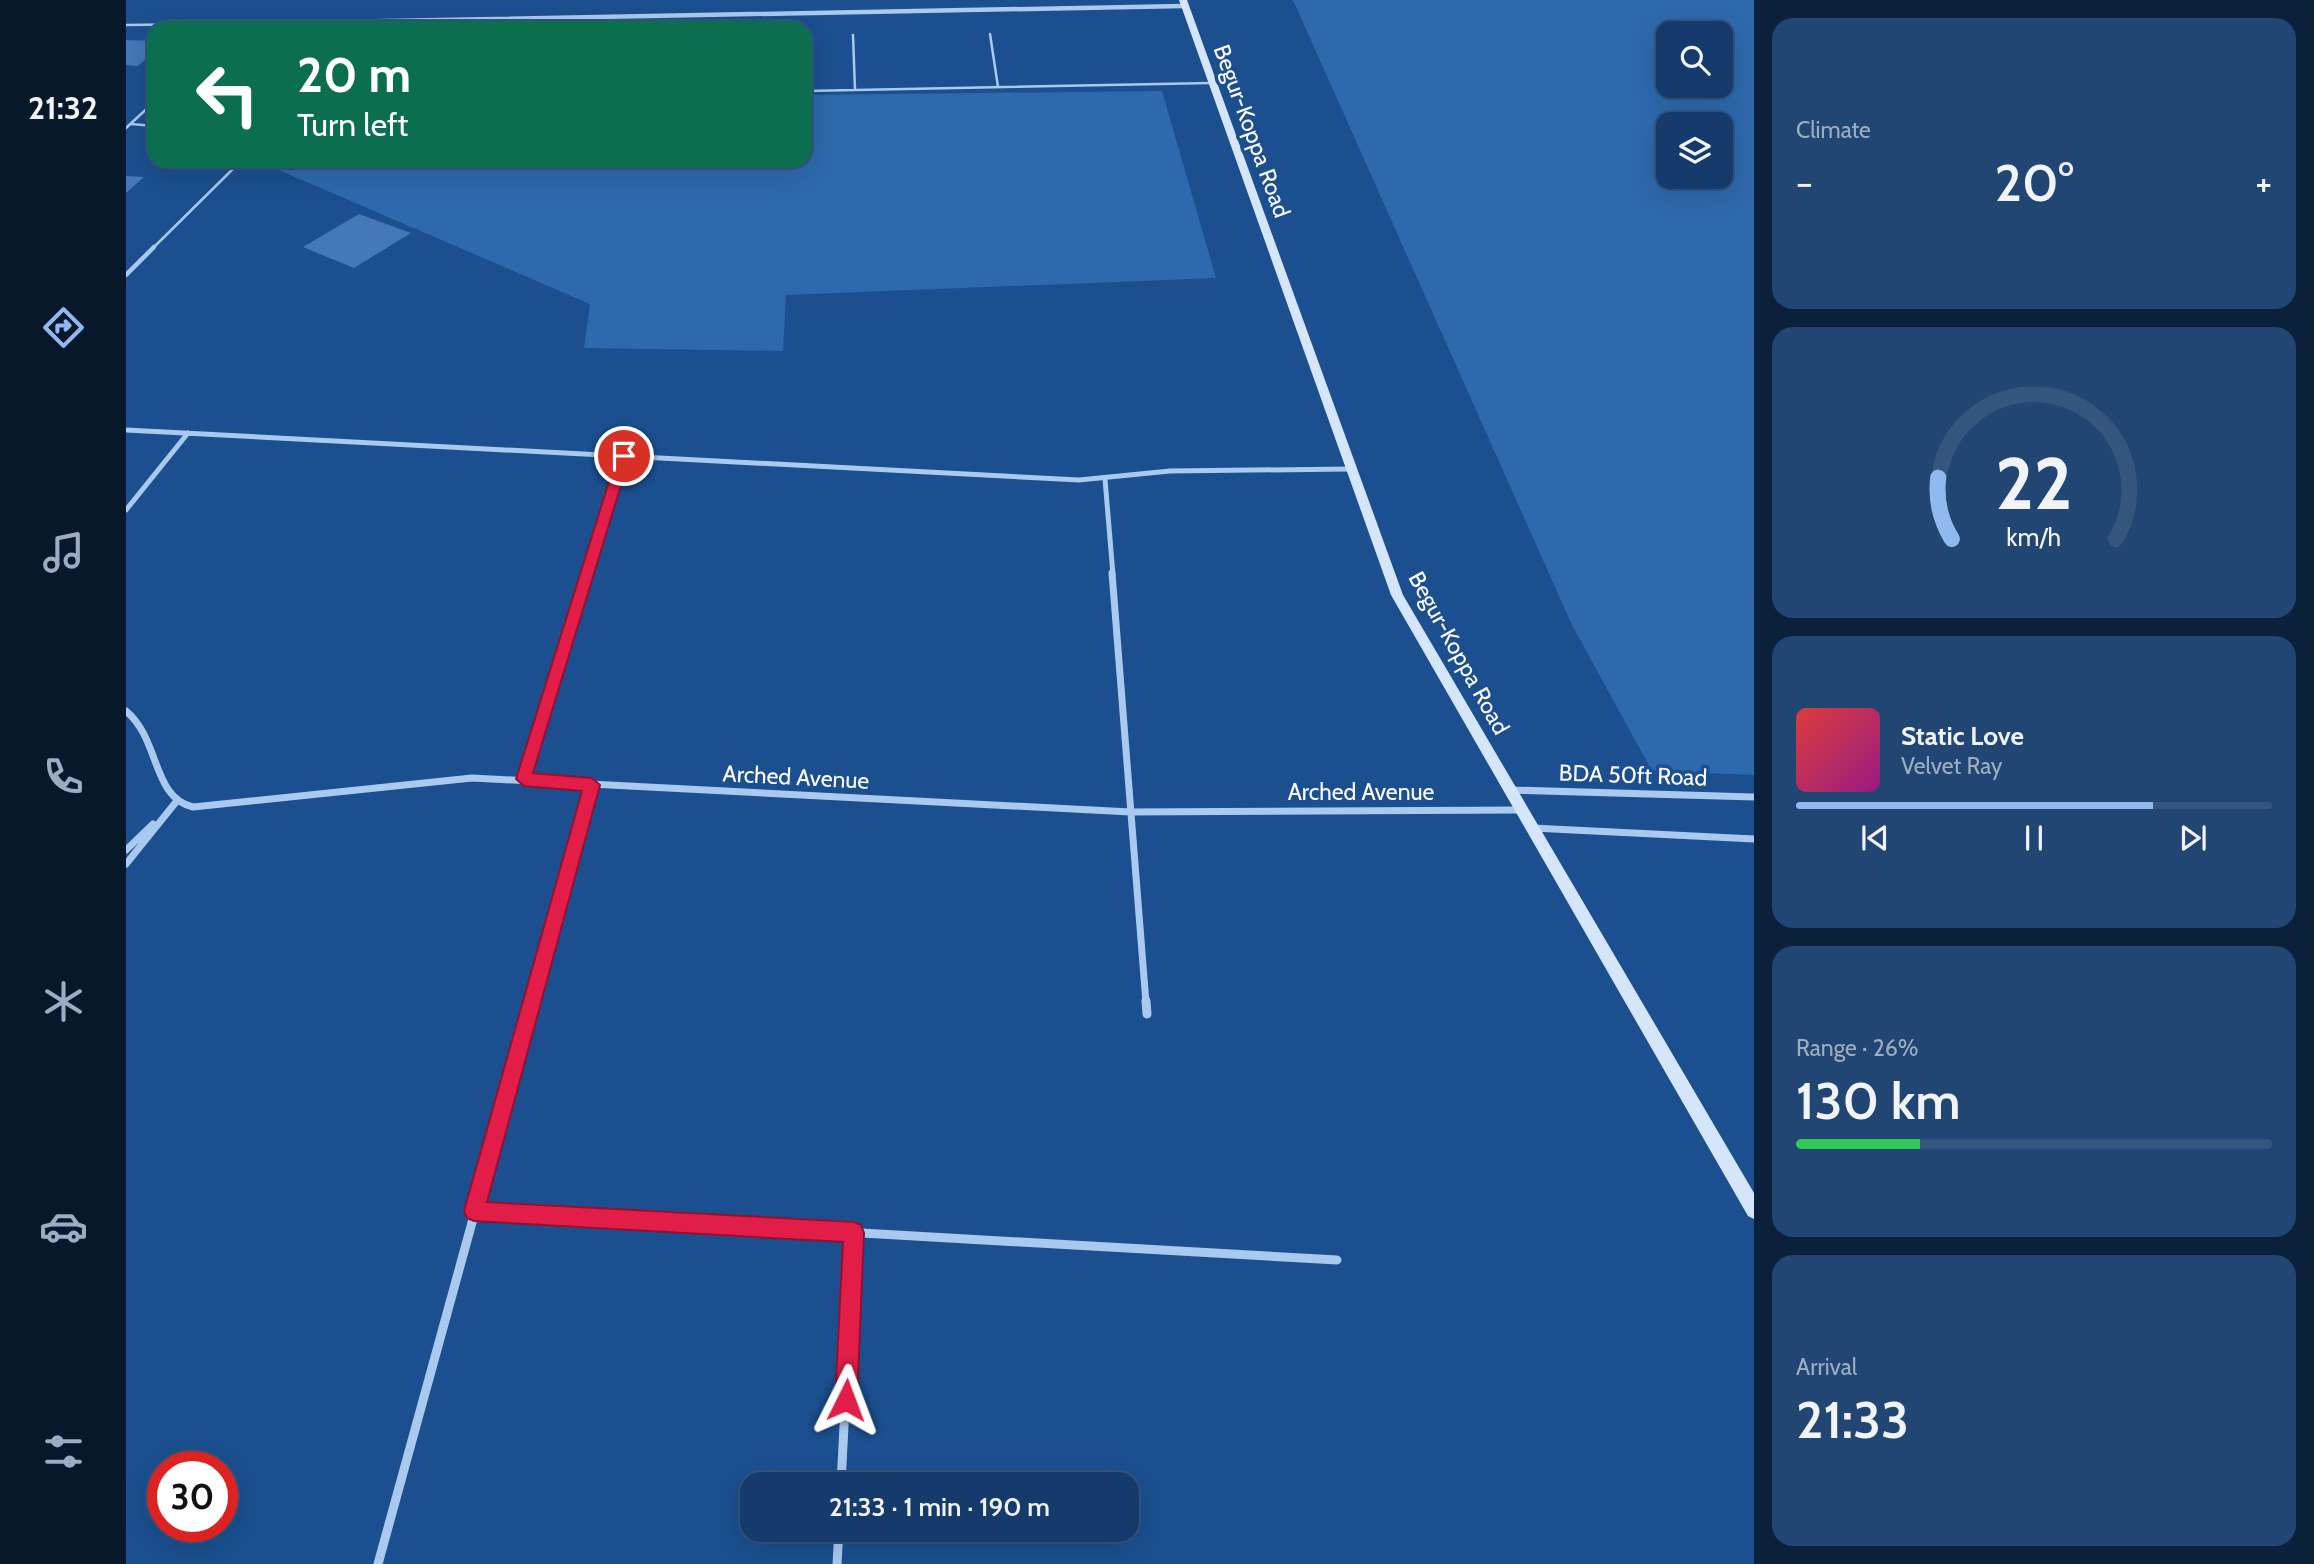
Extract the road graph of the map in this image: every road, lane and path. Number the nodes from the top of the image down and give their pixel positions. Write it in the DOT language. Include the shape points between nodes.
graph roads {
  1 [pos="1184,3"];
  2 [pos="368,21"];
  3 [pos="126,25"];
  4 [pos="147,25"];
  5 [pos="990,34"];
  6 [pos="853,35"];
  7 [pos="1211,83"];
  8 [pos="998,87"];
  9 [pos="812,90"];
  10 [pos="855,90"];
  11 [pos="147,109"];
  12 [pos="131,124"];
  13 [pos="147,125"];
  14 [pos="126,128"];
  15 [pos="234,168"];
  16 [pos="126,275"];
  17 [pos="126,429"];
  18 [pos="188,433"];
  19 [pos="624,456"];
  20 [pos="1350,469"];
  21 [pos="1105,479"];
  22 [pos="126,510"];
  23 [pos="126,711"];
  24 [pos="524,779"];
  25 [pos="592,785"];
  26 [pos="1511,790"];
  27 [pos="1754,797"];
  28 [pos="176,802"];
  29 [pos="1522,810"];
  30 [pos="1130,812"];
  31 [pos="1533,828"];
  32 [pos="1754,839"];
  33 [pos="126,850"];
  34 [pos="126,864"];
  35 [pos="1147,1014"];
  36 [pos="1754,1210"];
  37 [pos="474,1211"];
  38 [pos="854,1233"];
  39 [pos="1337,1260"];
  40 [pos="842,1472"];
  41 [pos="838,1542"];
  42 [pos="378,1564"];
  43 [pos="837,1564"];
  1 -- 2 [label="street"];
  1 -- 7 [label="main road, Begur-Koppa Road"];
  3 -- 4 [label="lane"];
  5 -- 8 [label="lane"];
  6 -- 10 [label="lane"];
  7 -- 8 [label="lane"];
  7 -- 20 [label="main road, Begur-Koppa Road"];
  8 -- 10 [label="lane"];
  9 -- 10 [label="lane"];
  11 -- 12 [label="lane"];
  12 -- 13 [label="lane"];
  12 -- 14 [label="lane"];
  15 -- 16 [label="lane"];
  17 -- 18 [label="street"];
  18 -- 19 [label="street"];
  18 -- 22 [label="street"];
  19 -- 21 [label="street"];
  19 -- 24 [label="street"];
  20 -- 21 [label="street" via="1170,471"];
  20 -- 26 [label="main road, Begur-Koppa Road" via="1397,595"];
  21 -- 30 [label="street"];
  23 -- 28 [label="street" via="135,716 152,741"];
  24 -- 25 [label="street, Arched Avenue"];
  24 -- 28 [label="street, Arched Avenue" via="472,778 193,807"];
  25 -- 30 [label="street, Arched Avenue"];
  25 -- 37 [label="street"];
  26 -- 27 [label="street, BDA 50ft Road"];
  26 -- 29 [label="main road, Begur-Koppa Road"];
  28 -- 33 [label="street"];
  28 -- 34 [label="street"];
  29 -- 30 [label="street, Arched Avenue"];
  29 -- 31 [label="main road, Begur-Koppa Road"];
  30 -- 35 [label="street"];
  31 -- 32 [label="street"];
  31 -- 36 [label="main road, Begur-Koppa Road"];
  37 -- 38 [label="street"];
  37 -- 42 [label="street"];
  38 -- 39 [label="street"];
  38 -- 40 [label="street"];
  41 -- 43 [label="street"];
}
